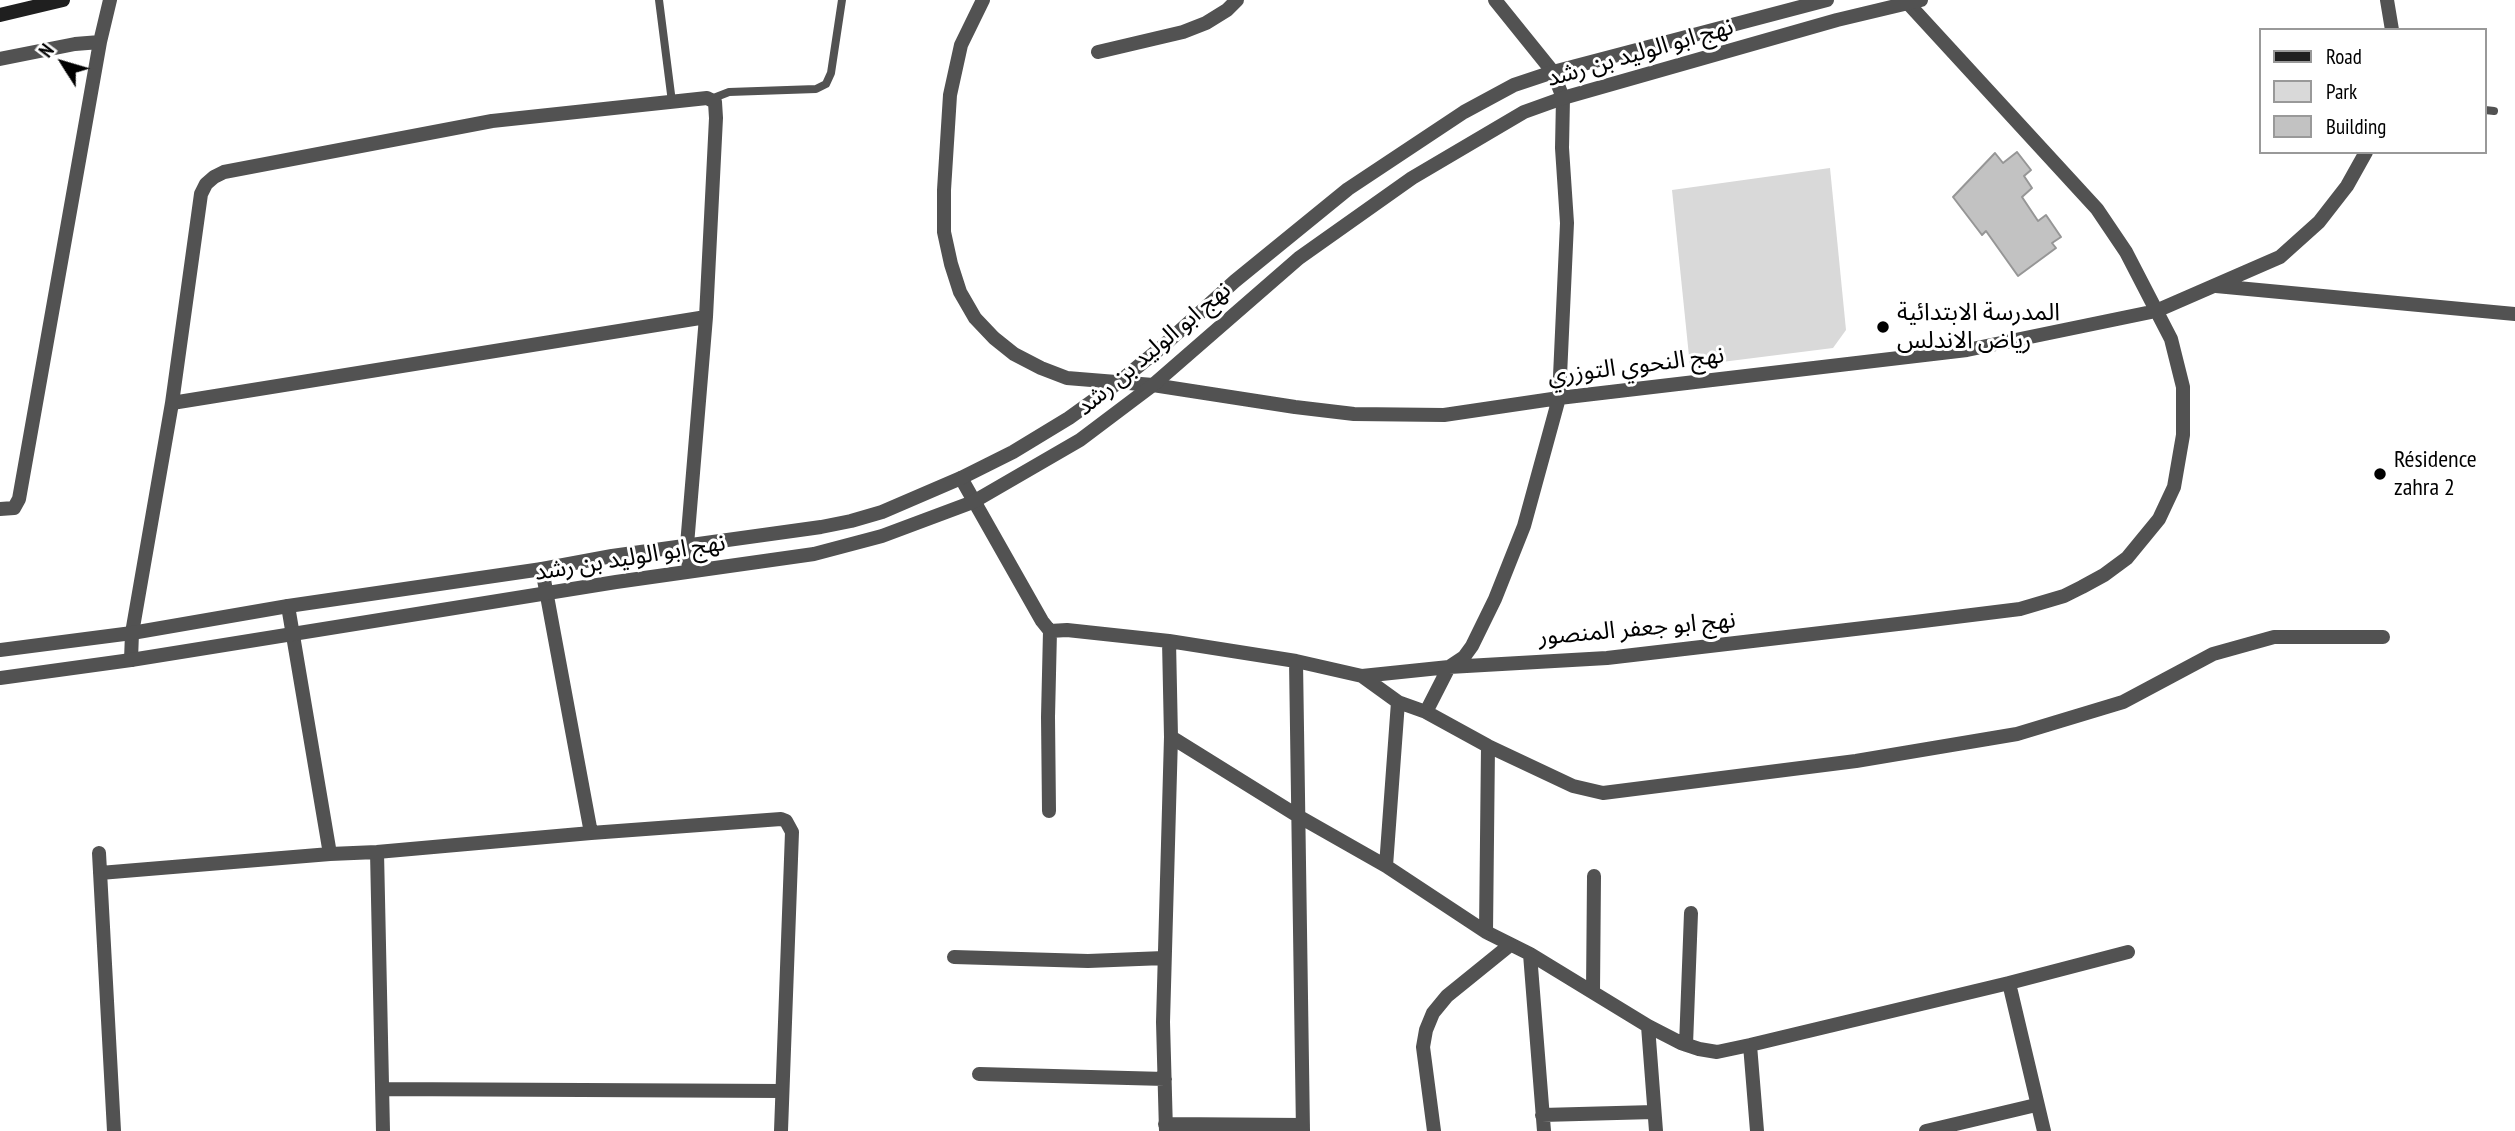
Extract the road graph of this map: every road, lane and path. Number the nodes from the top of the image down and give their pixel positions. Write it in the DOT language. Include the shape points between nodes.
graph roads {
  1 [pos="63,0"];
  2 [pos="110,0"];
  3 [pos="659,0"];
  4 [pos="842,0"];
  5 [pos="983,0"];
  6 [pos="1237,0"];
  7 [pos="1495,0"];
  8 [pos="1827,0"];
  9 [pos="2387,0"];
  10 [pos="1911,1"];
  11 [pos="0,15"];
  12 [pos="2392,28"];
  13 [pos="100,42"];
  14 [pos="1098,52"];
  15 [pos="0,59"];
  16 [pos="1553,72"];
  17 [pos="1563,98"];
  18 [pos="711,99"];
  19 [pos="672,102"];
  20 [pos="2365,154"];
  21 [pos="2215,286"];
  22 [pos="2156,311"];
  23 [pos="2515,314"];
  24 [pos="706,317"];
  25 [pos="1119,382"];
  26 [pos="1153,385"];
  27 [pos="1559,398"];
  28 [pos="172,403"];
  29 [pos="961,478"];
  30 [pos="972,502"];
  31 [pos="0,509"];
  32 [pos="687,545"];
  33 [pos="542,569"];
  34 [pos="690,570"];
  35 [pos="546,595"];
  36 [pos="288,606"];
  37 [pos="1050,631"];
  38 [pos="132,633"];
  39 [pos="292,633"];
  40 [pos="2383,637"];
  41 [pos="1169,641"];
  42 [pos="0,650"];
  43 [pos="131,660"];
  44 [pos="1296,662"];
  45 [pos="1449,667"];
  46 [pos="1362,676"];
  47 [pos="0,678"];
  48 [pos="1398,702"];
  49 [pos="1426,712"];
  50 [pos="1171,737"];
  51 [pos="1488,746"];
  52 [pos="1049,811"];
  53 [pos="1298,816"];
  54 [pos="591,832"];
  55 [pos="377,852"];
  56 [pos="99,853"];
  57 [pos="330,854"];
  58 [pos="1385,866"];
  59 [pos="100,873"];
  60 [pos="1594,876"];
  61 [pos="1691,914"];
  62 [pos="1486,933"];
  63 [pos="1510,945"];
  64 [pos="2128,952"];
  65 [pos="1530,954"];
  66 [pos="954,957"];
  67 [pos="1164,958"];
  68 [pos="2009,983"];
  69 [pos="1593,992"];
  70 [pos="1648,1026"];
  71 [pos="1686,1045"];
  72 [pos="1750,1045"];
  73 [pos="979,1074"];
  74 [pos="1165,1079"];
  75 [pos="382,1089"];
  76 [pos="782,1091"];
  77 [pos="2036,1105"];
  78 [pos="1654,1112"];
  79 [pos="1542,1115"];
  80 [pos="1165,1128"];
  81 [pos="1303,1128"];
  82 [pos="114,1131"];
  83 [pos="383,1131"];
  84 [pos="781,1131"];
  85 [pos="1434,1131"];
  86 [pos="1544,1131"];
  87 [pos="1656,1131"];
  88 [pos="1758,1131"];
  89 [pos="1926,1131"];
  90 [pos="2044,1131"];
  1 -- 11 [label="main road"];
  2 -- 13 [label="street"];
  3 -- 19 [label="lane"];
  4 -- 18 [label="lane" via="826,84 816,89 729,92"];
  5 -- 25 [label="street, نهج النحوي التوزري" via="961,46 945,149 944,232 960,292 975,318 1014,354 1067,378"];
  6 -- 14 [label="street" via="1206,23 1183,32"];
  7 -- 16 [label="street"];
  8 -- 16 [label="street, نهج ابو الوليد بن رشد"];
  9 -- 12 [label="street"];
  10 -- 17 [label="street, نهج ابو الوليد بن رشد"];
  10 -- 22 [label="street, نهج ابو جعفر المنصور" via="2097,209 2126,252"];
  13 -- 15 [label="street"];
  13 -- 31 [label="street" via="19,499 14,508"];
  16 -- 17 [label="street"];
  16 -- 25 [label="street, نهج ابو الوليد بن رشد" via="1514,85 1464,112 1348,189"];
  17 -- 26 [label="street, نهج ابو الوليد بن رشد" via="1524,112 1412,177 1299,258"];
  17 -- 27 [label="street" via="1567,223"];
  18 -- 19 [label="street"];
  18 -- 24 [label="street" via="717,111"];
  19 -- 28 [label="street" via="492,121 214,177 201,194"];
  20 -- 21 [label="street, نهج النحوي التوزري" via="2347,187 2319,222 2280,257"];
  21 -- 22 [label="street, نهج النحوي التوزري"];
  21 -- 23 [label="street"];
  22 -- 27 [label="street, نهج النحوي التوزري" via="1967,350"];
  22 -- 45 [label="street, نهج ابو جعفر المنصور" via="2171,339 2183,387 2183,435 2174,487 2160,519 2127,558 2104,576 2020,609 1607,657"];
  24 -- 28 [label="street"];
  24 -- 32 [label="street"];
  25 -- 26 [label="street, نهج النحوي التوزري"];
  25 -- 29 [label="street, نهج ابو الوليد بن رشد" via="1047,432"];
  26 -- 27 [label="street, نهج النحوي التوزري" via="1295,407 1402,416 1444,415"];
  26 -- 30 [label="street, نهج ابو الوليد بن رشد" via="1080,440"];
  27 -- 45 [label="street" via="1524,526 1495,599 1472,646"];
  28 -- 38 [label="street"];
  29 -- 30 [label="street"];
  29 -- 32 [label="street, نهج ابو الوليد بن رشد" via="851,522"];
  30 -- 34 [label="street, نهج ابو الوليد بن رشد" via="847,547"];
  30 -- 37 [label="street"];
  32 -- 33 [label="street, نهج ابو الوليد بن رشد"];
  32 -- 34 [label="street"];
  33 -- 35 [label="street"];
  33 -- 36 [label="street, نهج ابو الوليد بن رشد"];
  34 -- 35 [label="street, نهج ابو الوليد بن رشد"];
  35 -- 39 [label="street, نهج ابو الوليد بن رشد"];
  35 -- 54 [label="street"];
  36 -- 38 [label="street, نهج ابو الوليد بن رشد"];
  36 -- 39 [label="street"];
  37 -- 41 [label="street, نهج ابو جعفر المنصور"];
  37 -- 52 [label="street"];
  38 -- 42 [label="street, نهج ابو الوليد بن رشد"];
  38 -- 43 [label="street"];
  39 -- 43 [label="street, نهج ابو الوليد بن رشد"];
  39 -- 57 [label="street"];
  40 -- 51 [label="street" via="2274,637 2213,654 2123,702 2017,734 1856,761 1603,793 1573,786"];
  41 -- 44 [label="street, نهج ابو جعفر المنصور"];
  41 -- 50 [label="street"];
  43 -- 47 [label="street, نهج ابو الوليد بن رشد"];
  44 -- 46 [label="street, نهج ابو جعفر المنصور"];
  44 -- 53 [label="street"];
  45 -- 46 [label="street, نهج ابو جعفر المنصور"];
  45 -- 49 [label="street"];
  46 -- 48 [label="street"];
  48 -- 49 [label="street"];
  48 -- 58 [label="street"];
  49 -- 51 [label="street"];
  50 -- 53 [label="street"];
  50 -- 67 [label="street"];
  51 -- 62 [label="street"];
  53 -- 58 [label="street"];
  53 -- 81 [label="street"];
  54 -- 55 [label="street"];
  54 -- 76 [label="street" via="781,819 789,824"];
  55 -- 57 [label="street"];
  55 -- 75 [label="street"];
  56 -- 59 [label="street"];
  57 -- 59 [label="street"];
  58 -- 62 [label="street"];
  59 -- 82 [label="street"];
  60 -- 69 [label="street"];
  61 -- 71 [label="street"];
  62 -- 63 [label="street"];
  63 -- 65 [label="street"];
  63 -- 85 [label="street" via="1447,996 1426,1030 1423,1047"];
  64 -- 68 [label="street"];
  65 -- 69 [label="street"];
  65 -- 79 [label="street"];
  66 -- 67 [label="street"];
  67 -- 74 [label="street"];
  68 -- 72 [label="street"];
  68 -- 77 [label="street"];
  69 -- 70 [label="street"];
  70 -- 71 [label="street"];
  70 -- 78 [label="street"];
  71 -- 72 [label="street" via="1717,1052"];
  72 -- 88 [label="street"];
  73 -- 74 [label="street"];
  74 -- 80 [label="street"];
  75 -- 76 [label="street"];
  75 -- 83 [label="street"];
  76 -- 84 [label="street"];
  77 -- 89 [label="street"];
  77 -- 90 [label="street"];
  78 -- 79 [label="street"];
  78 -- 87 [label="street"];
  79 -- 86 [label="street"];
  80 -- 81 [label="street"];
}
